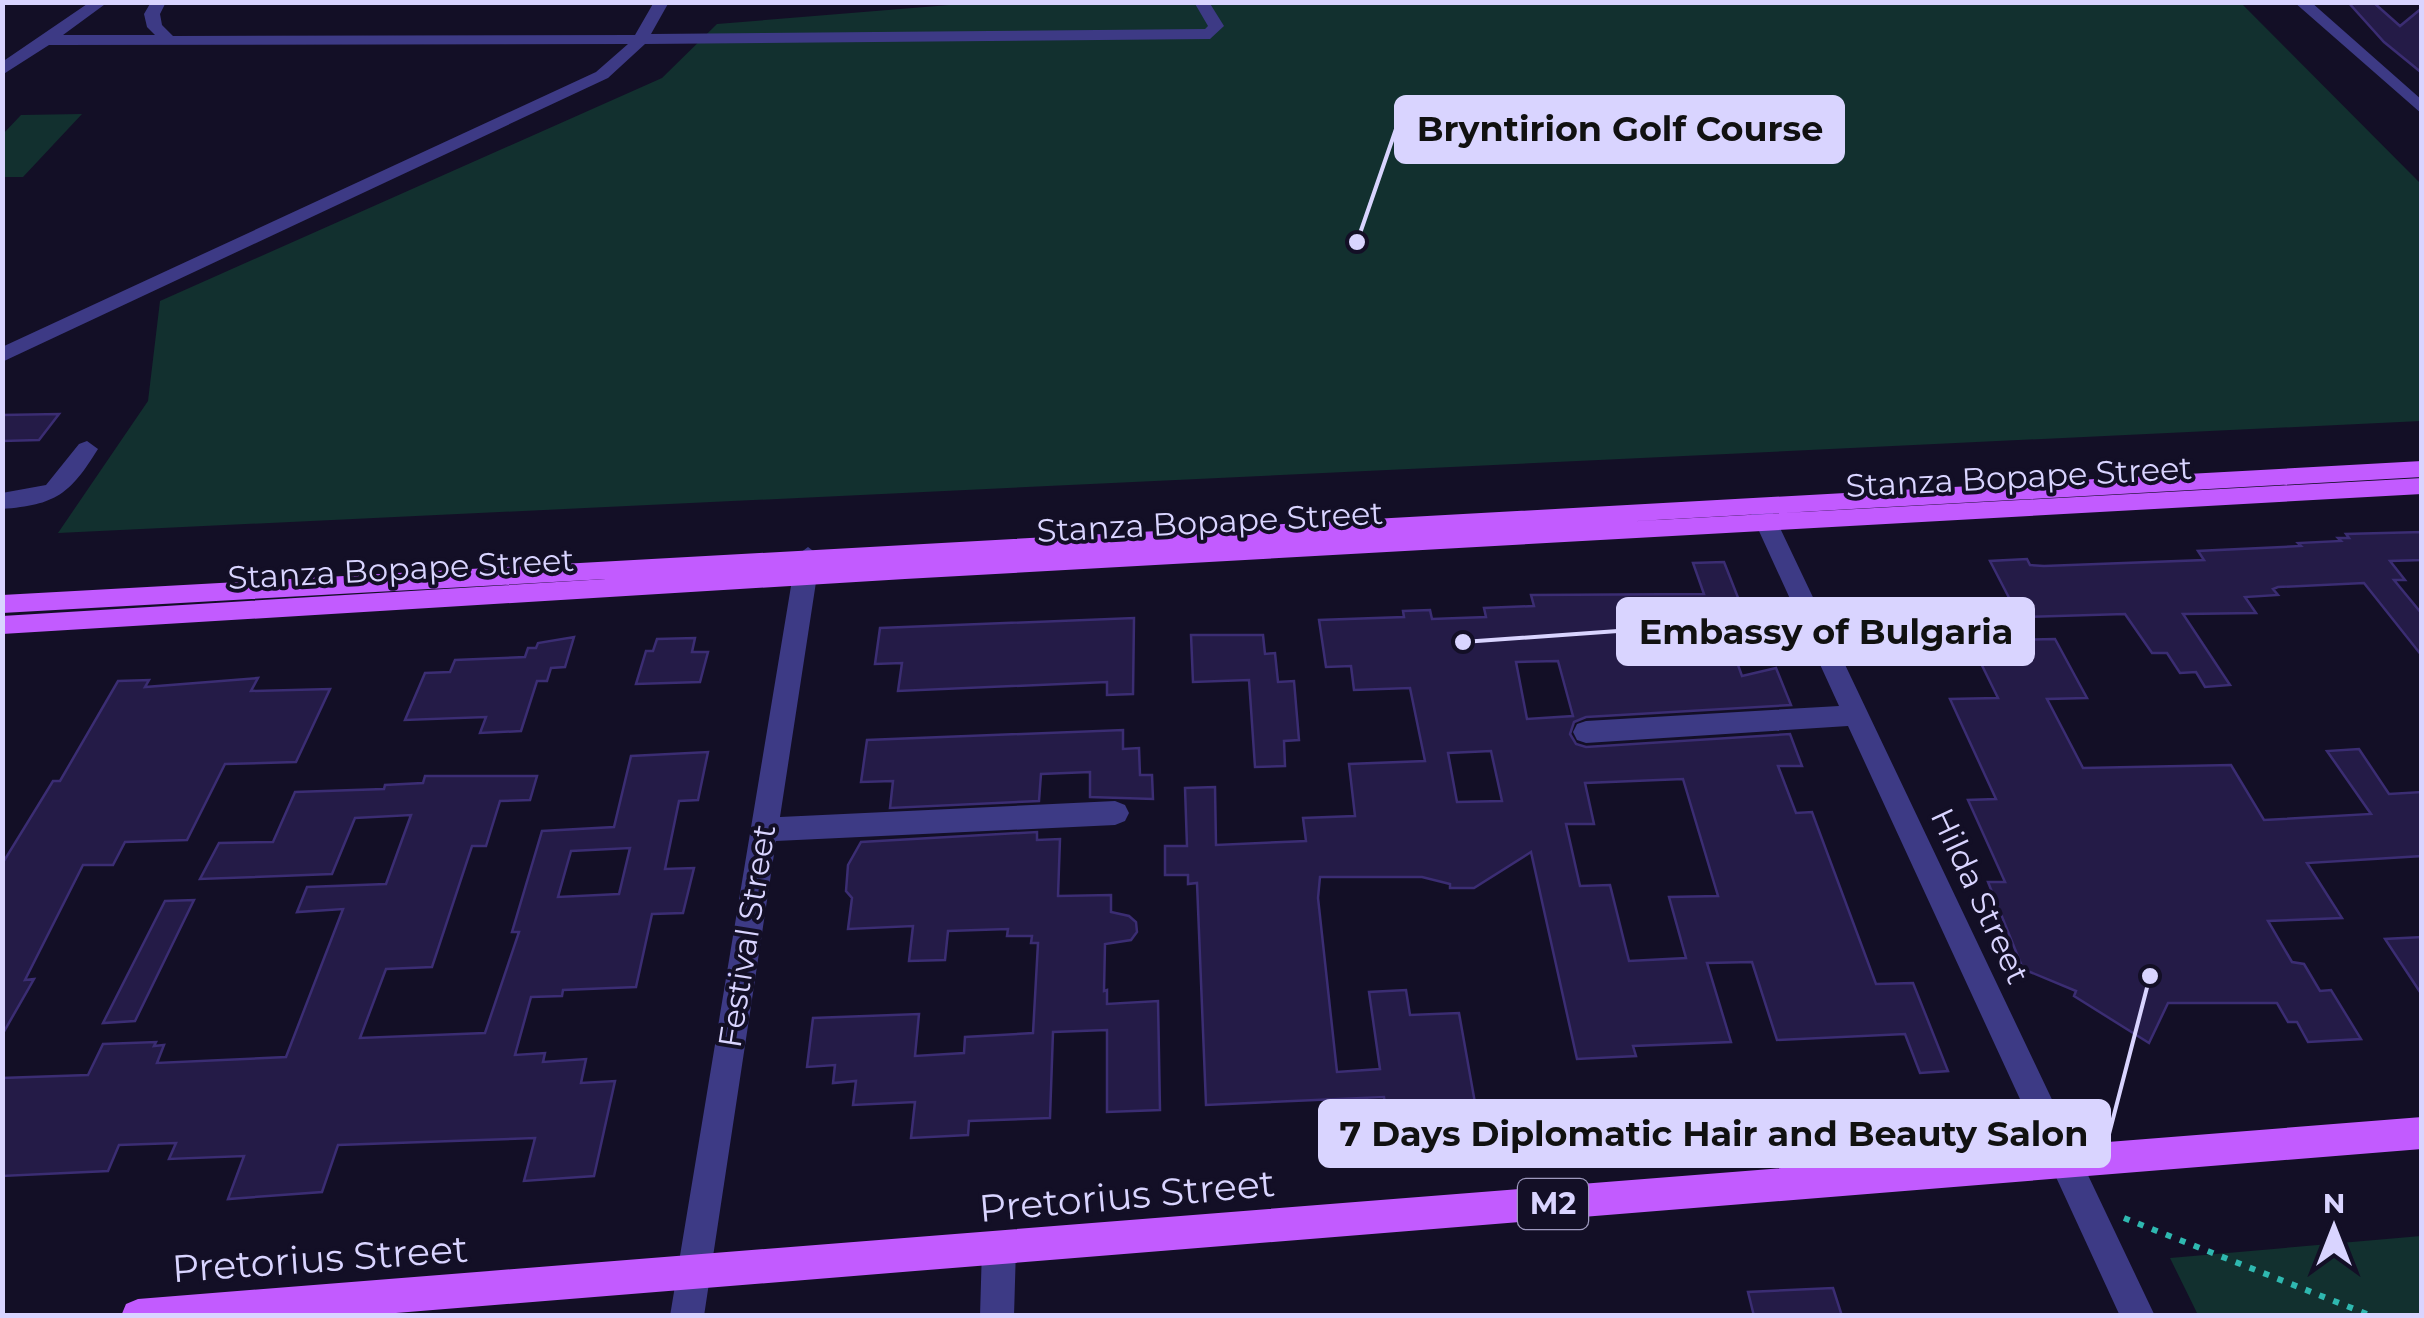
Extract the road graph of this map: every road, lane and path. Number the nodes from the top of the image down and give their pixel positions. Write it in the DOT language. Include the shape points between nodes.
graph roads {
  1 [pos="159,2"];
  2 [pos="662,2"];
  3 [pos="1201,2"];
  4 [pos="2301,2"];
  5 [pos="87,6"];
  6 [pos="50,40"];
  7 [pos="643,40"];
  8 [pos="172,42"];
  9 [pos="2,70"];
  10 [pos="2422,109"];
  11 [pos="2,355"];
  12 [pos="87,450"];
  13 [pos="2422,469"];
  14 [pos="2422,486"];
  15 [pos="2,501"];
  16 [pos="1763,516"];
  17 [pos="806,567"];
  18 [pos="2,604"];
  19 [pos="2,624"];
  20 [pos="1856,715"];
  21 [pos="1586,732"];
  22 [pos="1115,813"];
  23 [pos="764,830"];
  24 [pos="2422,1134"];
  25 [pos="2066,1162"];
  26 [pos="2085,1202"];
  27 [pos="999,1248"];
  28 [pos="694,1274"];
  29 [pos="138,1316"];
  30 [pos="687,1316"];
  31 [pos="997,1316"];
  32 [pos="2138,1316"];
  33 [pos="2372,1316"];
  1 -- 8 [label="street" via="152,14 155,27"];
  2 -- 7 [label="street"];
  3 -- 7 [label="street" via="1216,26 1210,34"];
  4 -- 10 [label="street"];
  5 -- 6 [label="street"];
  6 -- 8 [label="street"];
  6 -- 9 [label="street"];
  7 -- 8 [label="street"];
  7 -- 11 [label="street" via="624,62 578,87"];
  12 -- 15 [label="street" via="54,493"];
  13 -- 16 [label="main road, Stanza Bopape Street"];
  14 -- 16 [label="main road, Stanza Bopape Street"];
  16 -- 17 [label="main road, Stanza Bopape Street"];
  16 -- 20 [label="street, Hilda Street"];
  17 -- 18 [label="main road, Stanza Bopape Street"];
  17 -- 19 [label="main road, Stanza Bopape Street"];
  17 -- 23 [label="street, Festival Street"];
  20 -- 21 [label="street"];
  20 -- 25 [label="street, Hilda Street"];
  22 -- 23 [label="street"];
  23 -- 28 [label="street, Festival Street"];
  24 -- 25 [label="main road, Pretorius Street / M2"];
  25 -- 26 [label="street, Hilda Street"];
  25 -- 27 [label="main road, Pretorius Street / M2"];
  26 -- 32 [label="street, Hilda Street"];
  26 -- 33 [label="path"];
  27 -- 28 [label="main road, Pretorius Street / M2"];
  27 -- 31 [label="street"];
  28 -- 29 [label="main road, Pretorius Street / M2"];
  28 -- 30 [label="street, Festival Street"];
}
